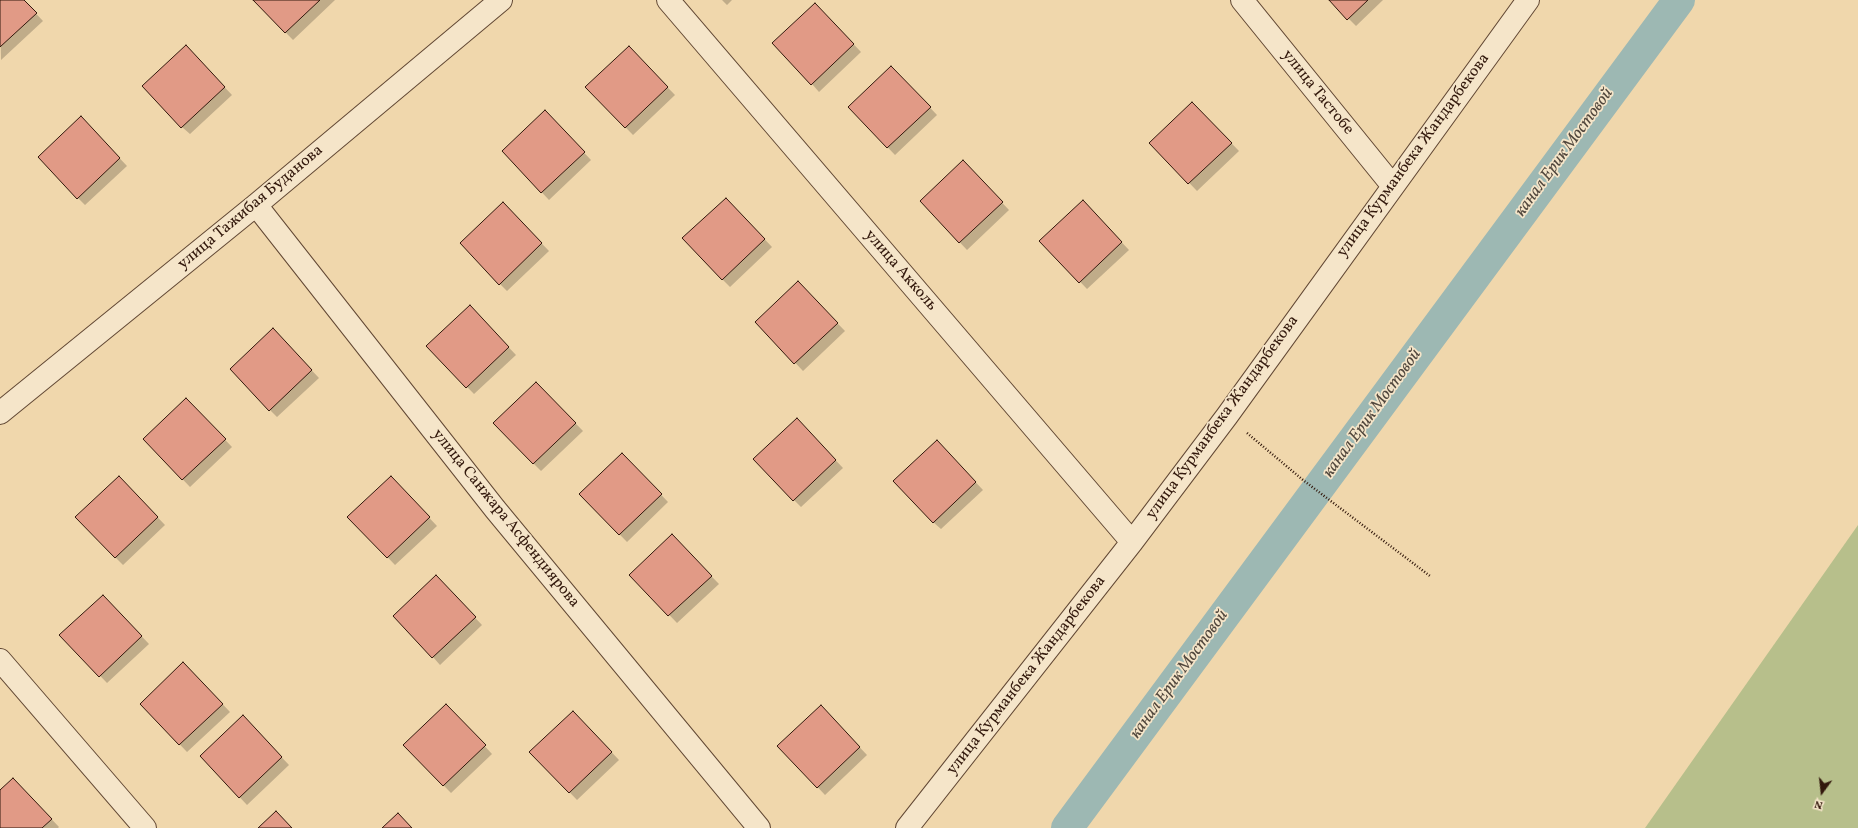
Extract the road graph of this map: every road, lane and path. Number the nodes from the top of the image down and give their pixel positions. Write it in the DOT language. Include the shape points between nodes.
graph roads {
  1 [pos="501,0"];
  2 [pos="668,0"];
  3 [pos="1242,0"];
  4 [pos="1528,0"];
  5 [pos="1392,185"];
  6 [pos="256,205"];
  7 [pos="0,413"];
  8 [pos="1227,416"];
  9 [pos="1132,542"];
  10 [pos="1430,576"];
  11 [pos="0,660"];
  12 [pos="145,828"];
  13 [pos="759,828"];
  14 [pos="907,828"];
  1 -- 6 [label="street, улица Тажибая Буданова"];
  2 -- 9 [label="street, улица Акколь"];
  3 -- 5 [label="street, улица Тастобе"];
  4 -- 5 [label="street, улица Курманбека Жандарбекова"];
  5 -- 8 [label="street, улица Курманбека Жандарбекова"];
  6 -- 7 [label="street, улица Тажибая Буданова"];
  6 -- 13 [label="street, улица Санжара Асфендиярова" via="495,509"];
  8 -- 9 [label="street, улица Курманбека Жандарбекова"];
  8 -- 10 [label="path" via="1303,480"];
  9 -- 14 [label="street, улица Курманбека Жандарбекова"];
  11 -- 12 [label="street"];
}
